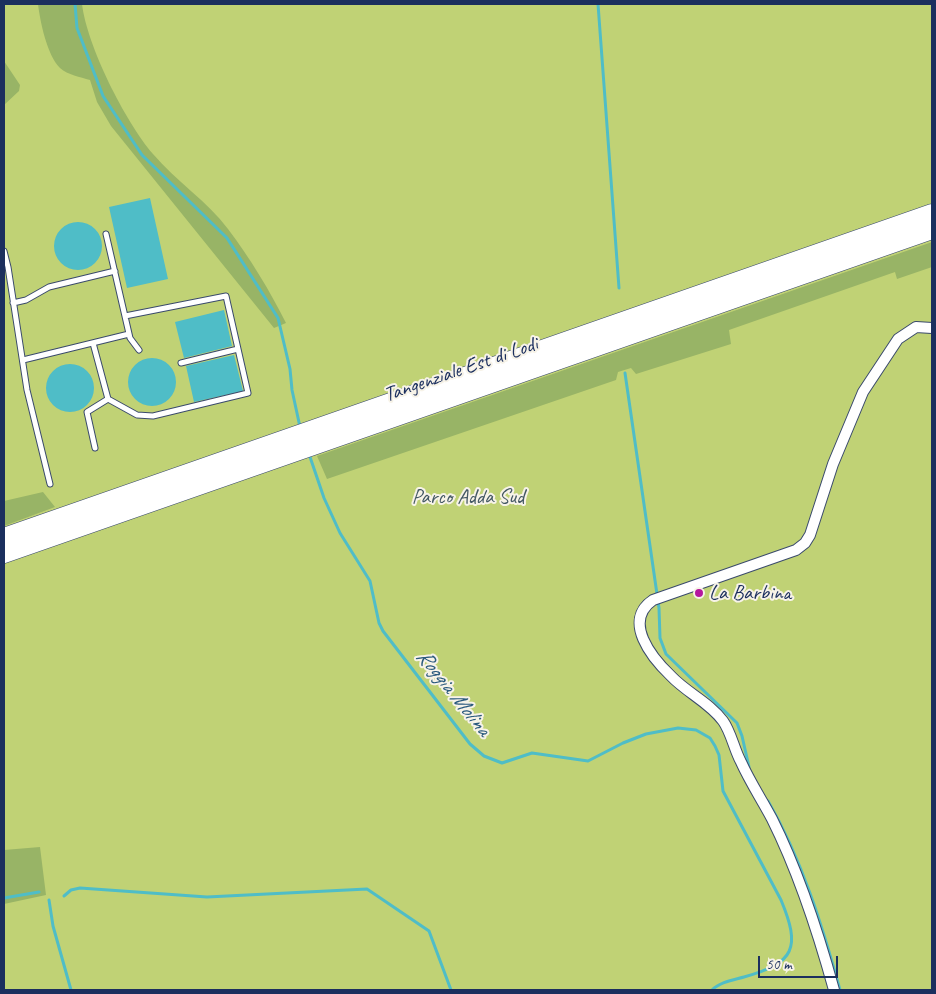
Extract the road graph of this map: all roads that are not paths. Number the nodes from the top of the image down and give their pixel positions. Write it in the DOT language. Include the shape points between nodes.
graph roads {
  1 [pos="932,214"];
  2 [pos="932,230"];
  3 [pos="106,234"];
  4 [pos="4,251"];
  5 [pos="115,270"];
  6 [pos="13,304"];
  7 [pos="125,316"];
  8 [pos="932,328"];
  9 [pos="129,334"];
  10 [pos="93,343"];
  11 [pos="238,349"];
  12 [pos="139,350"];
  13 [pos="23,360"];
  14 [pos="181,363"];
  15 [pos="108,398"];
  16 [pos="305,440"];
  17 [pos="95,448"];
  18 [pos="50,484"];
  19 [pos="67,523"];
  20 [pos="4,537"];
  21 [pos="4,554"];
  22 [pos="834,990"];
  1 -- 16 [label="highway, Tangenziale Est di Lodi"];
  2 -- 16 [label="highway, Tangenziale Est di Lodi"];
  3 -- 5 [label="lane"];
  4 -- 6 [label="lane"];
  5 -- 6 [label="lane" via="49,287"];
  5 -- 7 [label="lane"];
  6 -- 13 [label="lane"];
  7 -- 9 [label="lane"];
  7 -- 11 [label="lane" via="226,296"];
  8 -- 22 [label="street" via="916,327 898,339 863,392 805,543 766,562 658,599 646,605 642,613 640,629 643,641 671,677 724,722 740,762 791,861"];
  9 -- 10 [label="lane"];
  9 -- 12 [label="lane"];
  10 -- 13 [label="lane"];
  10 -- 15 [label="lane"];
  11 -- 14 [label="lane"];
  11 -- 15 [label="lane" via="248,393 153,416 137,415"];
  13 -- 18 [label="lane" via="35,429"];
  15 -- 17 [label="lane" via="87,412"];
  16 -- 19 [label="highway, Tangenziale Est di Lodi"];
  19 -- 20 [label="highway, Tangenziale Est di Lodi"];
  19 -- 21 [label="highway, Tangenziale Est di Lodi"];
}
